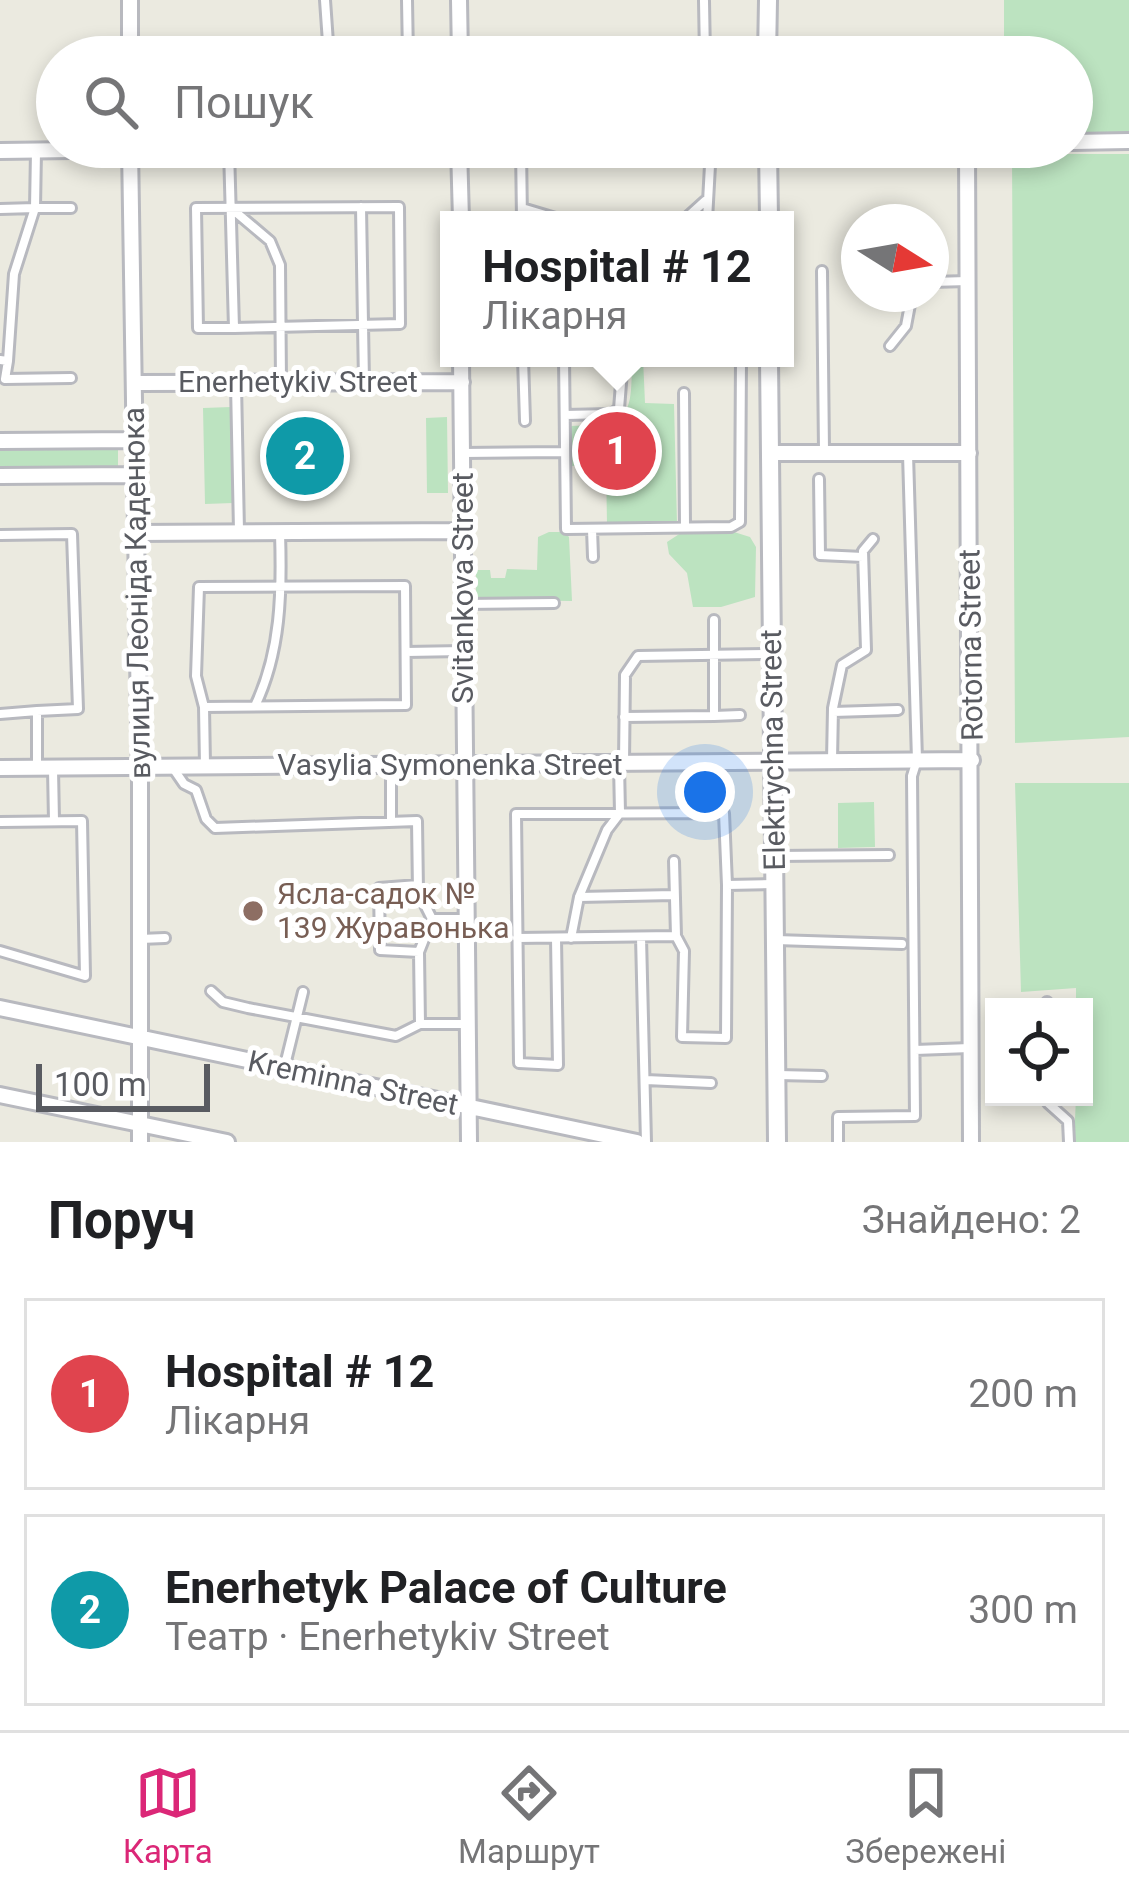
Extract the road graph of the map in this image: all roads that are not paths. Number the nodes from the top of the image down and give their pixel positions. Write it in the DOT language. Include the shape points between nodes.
graph roads {
  1 [pos="130,0"];
  2 [pos="325,0"];
  3 [pos="407,0"];
  4 [pos="459,0"];
  5 [pos="767,0"];
  6 [pos="704,1"];
  7 [pos="130,36"];
  8 [pos="327,36"];
  9 [pos="408,36"];
  10 [pos="460,36"];
  11 [pos="705,36"];
  12 [pos="770,36"];
  13 [pos="1129,141"];
  14 [pos="1093,142"];
  15 [pos="0,151"];
  16 [pos="36,151"];
  17 [pos="130,168"];
  18 [pos="230,168"];
  19 [pos="459,168"];
  20 [pos="521,168"];
  21 [pos="709,168"];
  22 [pos="768,168"];
  23 [pos="967,168"];
  24 [pos="706,200"];
  25 [pos="361,207"];
  26 [pos="35,208"];
  27 [pos="71,208"];
  28 [pos="231,208"];
  29 [pos="521,208"];
  30 [pos="0,209"];
  31 [pos="460,211"];
  32 [pos="521,211"];
  33 [pos="531,211"];
  34 [pos="693,211"];
  35 [pos="706,211"];
  36 [pos="769,211"];
  37 [pos="822,271"];
  38 [pos="969,281"];
  39 [pos="949,282"];
  40 [pos="909,312"];
  41 [pos="363,325"];
  42 [pos="280,327"];
  43 [pos="234,328"];
  44 [pos="890,346"];
  45 [pos="4,361"];
  46 [pos="461,367"];
  47 [pos="523,367"];
  48 [pos="564,367"];
  49 [pos="621,367"];
  50 [pos="741,367"];
  51 [pos="769,367"];
  52 [pos="71,378"];
  53 [pos="236,382"];
  54 [pos="281,382"];
  55 [pos="364,382"];
  56 [pos="462,382"];
  57 [pos="134,383"];
  58 [pos="684,393"];
  59 [pos="565,416"];
  60 [pos="525,421"];
  61 [pos="135,440"];
  62 [pos="0,441"];
  63 [pos="565,452"];
  64 [pos="770,452"];
  65 [pos="824,452"];
  66 [pos="908,452"];
  67 [pos="463,453"];
  68 [pos="969,453"];
  69 [pos="135,475"];
  70 [pos="0,476"];
  71 [pos="819,479"];
  72 [pos="685,527"];
  73 [pos="592,529"];
  74 [pos="463,531"];
  75 [pos="135,533"];
  76 [pos="280,533"];
  77 [pos="238,534"];
  78 [pos="0,535"];
  79 [pos="873,538"];
  80 [pos="593,557"];
  81 [pos="863,557"];
  82 [pos="282,586"];
  83 [pos="554,603"];
  84 [pos="463,604"];
  85 [pos="714,620"];
  86 [pos="463,651"];
  87 [pos="406,652"];
  88 [pos="771,654"];
  89 [pos="714,656"];
  90 [pos="255,706"];
  91 [pos="204,707"];
  92 [pos="898,710"];
  93 [pos="37,711"];
  94 [pos="833,712"];
  95 [pos="0,714"];
  96 [pos="740,715"];
  97 [pos="714,716"];
  98 [pos="624,717"];
  99 [pos="917,760"];
  100 [pos="972,760"];
  101 [pos="832,761"];
  102 [pos="773,762"];
  103 [pos="622,764"];
  104 [pos="697,764"];
  105 [pos="172,766"];
  106 [pos="205,766"];
  107 [pos="391,766"];
  108 [pos="140,767"];
  109 [pos="463,767"];
  110 [pos="0,768"];
  111 [pos="45,768"];
  112 [pos="620,813"];
  113 [pos="698,813"];
  114 [pos="54,821"];
  115 [pos="0,822"];
  116 [pos="392,822"];
  117 [pos="889,855"];
  118 [pos="775,856"];
  119 [pos="674,861"];
  120 [pos="774,884"];
  121 [pos="418,885"];
  122 [pos="727,885"];
  123 [pos="674,895"];
  124 [pos="580,897"];
  125 [pos="432,919"];
  126 [pos="465,919"];
  127 [pos="676,936"];
  128 [pos="641,937"];
  129 [pos="165,938"];
  130 [pos="517,938"];
  131 [pos="556,938"];
  132 [pos="571,938"];
  133 [pos="139,939"];
  134 [pos="775,940"];
  135 [pos="902,944"];
  136 [pos="0,951"];
  137 [pos="419,952"];
  138 [pos="212,991"];
  139 [pos="303,992"];
  140 [pos="0,1008"];
  141 [pos="299,1016"];
  142 [pos="420,1024"];
  143 [pos="467,1024"];
  144 [pos="141,1039"];
  145 [pos="970,1048"];
  146 [pos="914,1050"];
  147 [pos="284,1070"];
  148 [pos="776,1075"];
  149 [pos="822,1076"];
  150 [pos="646,1080"];
  151 [pos="711,1083"];
  152 [pos="0,1095"];
  153 [pos="1051,1106"];
  154 [pos="468,1107"];
  155 [pos="140,1124"];
  156 [pos="140,1142"];
  157 [pos="227,1142"];
  158 [pos="469,1142"];
  159 [pos="641,1142"];
  160 [pos="777,1142"];
  161 [pos="838,1142"];
  162 [pos="971,1142"];
  163 [pos="1069,1142"];
  1 -- 7 [label="street"];
  2 -- 8 [label="lane"];
  3 -- 9 [label="lane"];
  4 -- 10 [label="street"];
  5 -- 12 [label="street"];
  6 -- 11 [label="lane"];
  13 -- 14 [label="street"];
  15 -- 16 [label="street"];
  16 -- 26 [label="lane"];
  17 -- 57 [label="street, вулиця Леоніда Каденюка"];
  18 -- 28 [label="lane"];
  19 -- 31 [label="street"];
  20 -- 29 [label="lane"];
  21 -- 24 [label="lane"];
  22 -- 36 [label="street"];
  23 -- 38 [label="street, Rotorna Street"];
  24 -- 34 [label="lane"];
  24 -- 35 [label="lane"];
  25 -- 28 [label="lane"];
  25 -- 41 [label="lane"];
  25 -- 41 [label="lane" via="399,207 400,324"];
  26 -- 27 [label="lane"];
  26 -- 30 [label="lane"];
  26 -- 45 [label="lane" via="14,274"];
  28 -- 42 [label="lane" via="270,241 280,265"];
  28 -- 43 [label="lane"];
  28 -- 43 [label="lane" via="196,208 198,328"];
  29 -- 32 [label="lane"];
  29 -- 33 [label="lane"];
  37 -- 65 [label="lane"];
  38 -- 39 [label="lane"];
  38 -- 68 [label="street, Rotorna Street"];
  40 -- 44 [label="lane"];
  41 -- 42 [label="lane"];
  41 -- 55 [label="lane"];
  42 -- 43 [label="lane"];
  42 -- 54 [label="lane"];
  45 -- 52 [label="lane" via="5,379"];
  46 -- 56 [label="street, Svitankova Street"];
  47 -- 60 [label="lane"];
  48 -- 59 [label="lane"];
  49 -- 59 [label="lane" via="619,409"];
  50 -- 72 [label="lane" via="742,517 731,527"];
  51 -- 64 [label="street, Elektrychna Street"];
  53 -- 54 [label="street, Enerhetykiv Street"];
  53 -- 57 [label="street, Enerhetykiv Street"];
  53 -- 77 [label="lane"];
  54 -- 55 [label="street, Enerhetykiv Street"];
  55 -- 56 [label="street, Enerhetykiv Street"];
  56 -- 67 [label="street, Svitankova Street"];
  57 -- 61 [label="street, вулиця Леоніда Каденюка"];
  58 -- 72 [label="lane"];
  59 -- 63 [label="lane"];
  61 -- 62 [label="street"];
  61 -- 69 [label="street, вулиця Леоніда Каденюка"];
  63 -- 67 [label="lane"];
  63 -- 73 [label="lane" via="566,529"];
  64 -- 65 [label="street"];
  64 -- 88 [label="street, Elektrychna Street"];
  65 -- 66 [label="street"];
  66 -- 68 [label="street"];
  66 -- 99 [label="lane"];
  67 -- 74 [label="street, Svitankova Street"];
  68 -- 100 [label="street, Rotorna Street"];
  69 -- 70 [label="street"];
  69 -- 75 [label="street, вулиця Леоніда Каденюка"];
  71 -- 81 [label="lane" via="820,554"];
  72 -- 73 [label="lane"];
  73 -- 80 [label="lane"];
  74 -- 76 [label="street"];
  74 -- 84 [label="street, Svitankova Street"];
  75 -- 77 [label="street"];
  75 -- 108 [label="street, вулиця Леоніда Каденюка"];
  76 -- 77 [label="street"];
  76 -- 82 [label="lane"];
  78 -- 93 [label="lane" via="72,534 78,709"];
  79 -- 81 [label="lane"];
  81 -- 94 [label="lane" via="866,650 842,665"];
  82 -- 87 [label="lane" via="405,586"];
  82 -- 90 [label="lane"];
  82 -- 91 [label="lane" via="200,587 196,676"];
  83 -- 84 [label="lane"];
  84 -- 86 [label="street, Svitankova Street"];
  85 -- 89 [label="lane"];
  86 -- 87 [label="lane"];
  86 -- 109 [label="street, Svitankova Street"];
  87 -- 90 [label="lane" via="406,705"];
  88 -- 89 [label="lane"];
  88 -- 102 [label="street, Elektrychna Street"];
  89 -- 97 [label="lane"];
  89 -- 98 [label="lane" via="638,656 625,675"];
  90 -- 91 [label="lane"];
  91 -- 106 [label="lane"];
  92 -- 94 [label="lane"];
  93 -- 95 [label="lane"];
  93 -- 111 [label="lane"];
  94 -- 101 [label="lane"];
  96 -- 97 [label="lane"];
  97 -- 98 [label="lane"];
  98 -- 103 [label="lane"];
  99 -- 100 [label="street, Vasylia Symonenka Street"];
  99 -- 101 [label="street, Vasylia Symonenka Street"];
  99 -- 146 [label="lane"];
  100 -- 145 [label="street, Rotorna Street"];
  101 -- 102 [label="street, Vasylia Symonenka Street"];
  102 -- 104 [label="street, Vasylia Symonenka Street"];
  102 -- 118 [label="street, Elektrychna Street"];
  103 -- 104 [label="street, Vasylia Symonenka Street"];
  103 -- 109 [label="street, Vasylia Symonenka Street"];
  103 -- 112 [label="lane"];
  104 -- 113 [label="lane"];
  105 -- 106 [label="street, Vasylia Symonenka Street"];
  105 -- 108 [label="street, Vasylia Symonenka Street"];
  105 -- 116 [label="lane" via="196,790 215,828"];
  106 -- 107 [label="street, Vasylia Symonenka Street"];
  107 -- 109 [label="street, Vasylia Symonenka Street"];
  107 -- 116 [label="lane"];
  108 -- 111 [label="street, Vasylia Symonenka Street"];
  108 -- 133 [label="street, вулиця Леоніда Каденюка"];
  109 -- 126 [label="street, Svitankova Street"];
  110 -- 111 [label="street, Vasylia Symonenka Street"];
  111 -- 114 [label="lane"];
  112 -- 113 [label="lane"];
  112 -- 124 [label="lane"];
  112 -- 130 [label="lane" via="517,814"];
  113 -- 122 [label="lane" via="724,813"];
  114 -- 115 [label="lane"];
  114 -- 136 [label="lane" via="82,821 85,976"];
  116 -- 121 [label="lane" via="417,821"];
  117 -- 118 [label="lane"];
  118 -- 120 [label="street, Elektrychna Street"];
  119 -- 123 [label="lane"];
  120 -- 122 [label="lane"];
  120 -- 134 [label="street, Elektrychna Street"];
  121 -- 125 [label="lane"];
  121 -- 137 [label="lane" via="379,888 380,950"];
  122 -- 127 [label="lane" via="726,1039 682,1037 684,951"];
  123 -- 124 [label="lane"];
  123 -- 127 [label="lane"];
  124 -- 132 [label="lane"];
  125 -- 126 [label="lane"];
  125 -- 137 [label="lane"];
  126 -- 143 [label="street, Svitankova Street"];
  127 -- 128 [label="lane"];
  128 -- 132 [label="lane"];
  128 -- 150 [label="lane"];
  129 -- 133 [label="lane"];
  130 -- 131 [label="lane"];
  130 -- 131 [label="lane" via="519,1063 558,1065"];
  131 -- 132 [label="lane"];
  133 -- 144 [label="street, вулиця Леоніда Каденюка"];
  134 -- 135 [label="lane"];
  134 -- 148 [label="street, Elektrychna Street"];
  137 -- 142 [label="lane"];
  138 -- 141 [label="lane" via="223,1002"];
  139 -- 141 [label="lane"];
  140 -- 144 [label="street, Kreminna Street"];
  141 -- 142 [label="lane" via="396,1036"];
  141 -- 147 [label="lane"];
  142 -- 143 [label="lane"];
  143 -- 154 [label="street, Svitankova Street"];
  144 -- 147 [label="street, Kreminna Street"];
  144 -- 155 [label="street, вулиця Леоніда Каденюка"];
  145 -- 146 [label="lane"];
  145 -- 162 [label="street, Rotorna Street"];
  146 -- 161 [label="lane" via="915,1116 838,1117"];
  147 -- 154 [label="street, Kreminna Street"];
  148 -- 149 [label="lane"];
  148 -- 160 [label="street, Elektrychna Street"];
  150 -- 151 [label="lane"];
  150 -- 159 [label="lane"];
  152 -- 155 [label="street"];
  153 -- 163 [label="lane" via="1068,1121"];
  154 -- 158 [label="street, Svitankova Street"];
  154 -- 159 [label="street, Kreminna Street"];
  155 -- 156 [label="street, вулиця Леоніда Каденюка"];
  155 -- 157 [label="street"];
}
